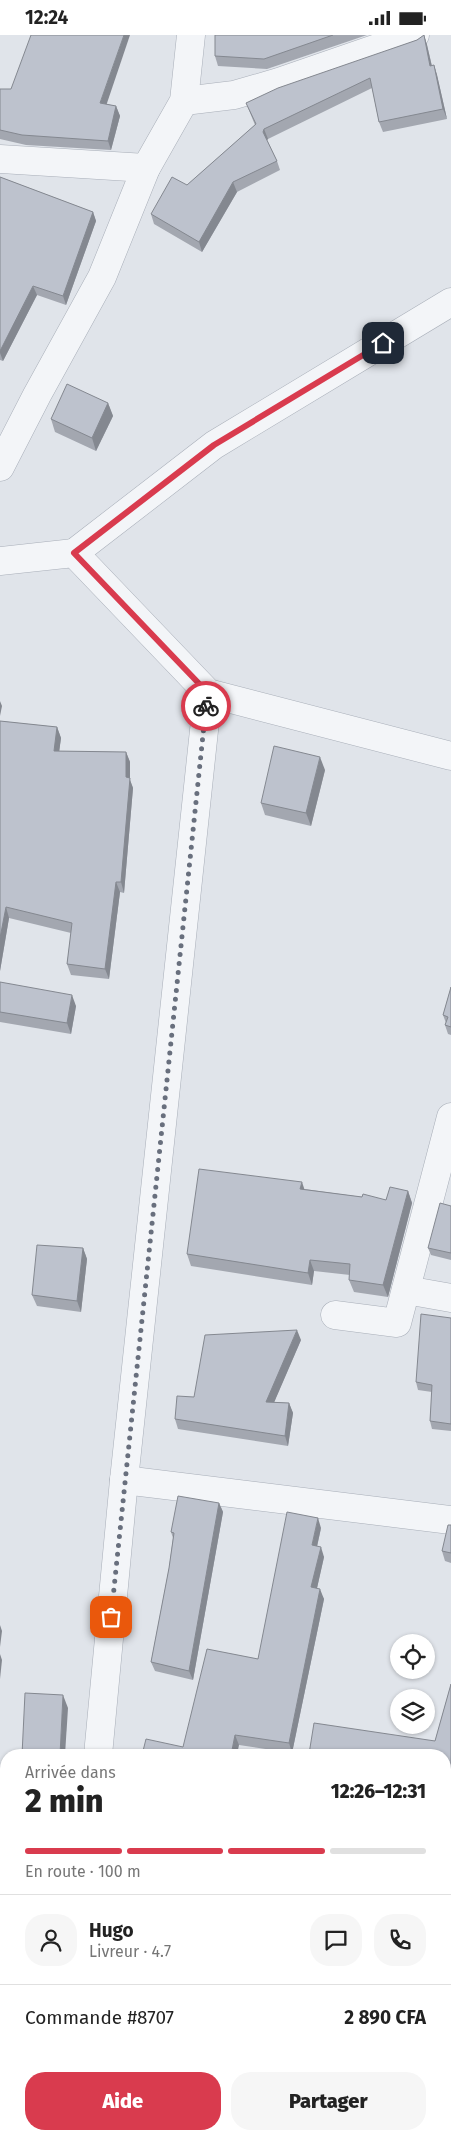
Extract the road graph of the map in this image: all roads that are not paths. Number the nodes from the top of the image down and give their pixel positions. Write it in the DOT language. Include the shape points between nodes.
graph roads {
  1 [pos="191,35"];
  2 [pos="415,35"];
  3 [pos="184,101"];
  4 [pos="0,159"];
  5 [pos="146,169"];
  6 [pos="451,301"];
  7 [pos="0,467"];
  8 [pos="74,553"];
  9 [pos="0,561"];
  10 [pos="208,693"];
  11 [pos="451,755"];
  12 [pos="451,1117"];
  13 [pos="445,1168"];
  14 [pos="406,1290"];
  15 [pos="451,1298"];
  16 [pos="335,1315"];
  17 [pos="124,1480"];
  18 [pos="451,1520"];
  19 [pos="99,1749"];
  1 -- 3 [label="street"];
  2 -- 3 [label="street" via="234,95"];
  3 -- 5 [label="street"];
  4 -- 5 [label="street"];
  5 -- 7 [label="street" via="102,277"];
  6 -- 8 [label="street" via="214,445"];
  8 -- 9 [label="street"];
  8 -- 10 [label="street"];
  10 -- 11 [label="street"];
  10 -- 17 [label="street"];
  12 -- 13 [label="street"];
  13 -- 14 [label="street"];
  14 -- 15 [label="street"];
  14 -- 16 [label="street" via="397,1323"];
  17 -- 18 [label="street"];
  17 -- 19 [label="street"];
}
